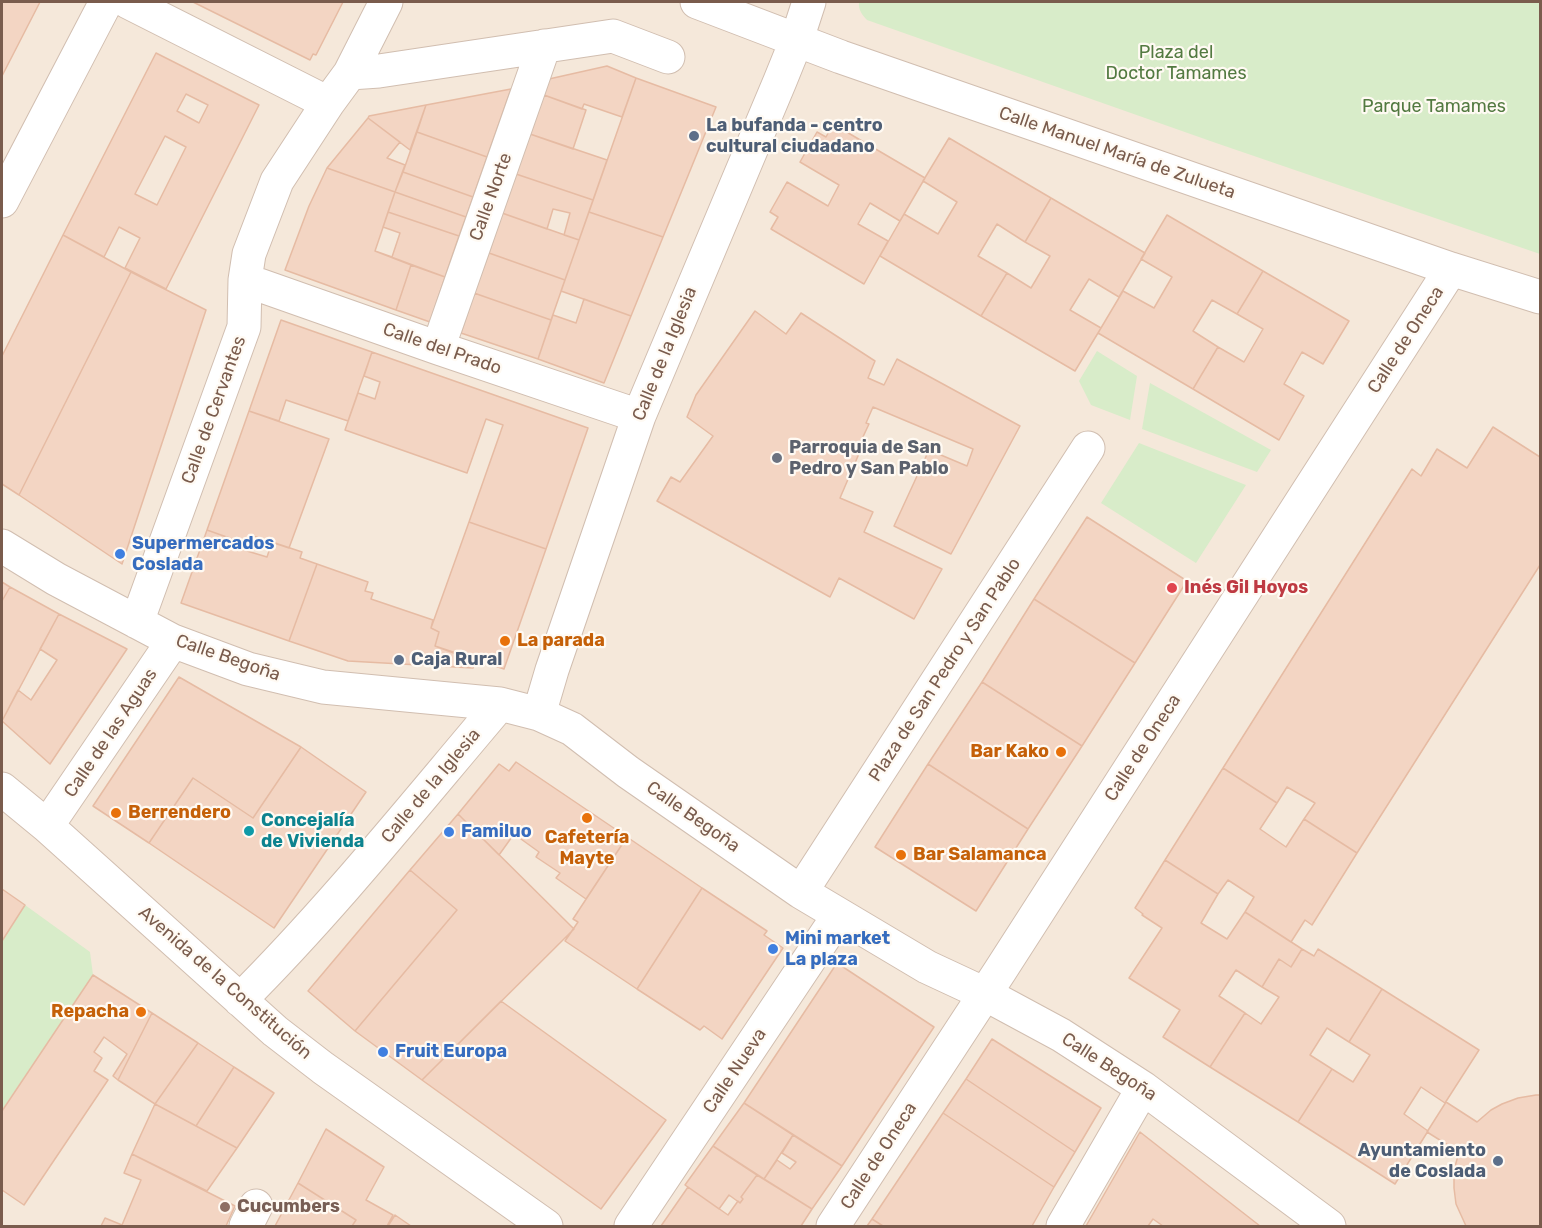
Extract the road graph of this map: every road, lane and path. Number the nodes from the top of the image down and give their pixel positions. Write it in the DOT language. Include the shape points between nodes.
graph roads {
  1 [pos="106,2"];
  2 [pos="128,2"];
  3 [pos="386,2"];
  4 [pos="697,2"];
  5 [pos="809,2"];
  6 [pos="797,39"];
  7 [pos="544,46"];
  8 [pos="668,57"];
  9 [pos="350,74"];
  10 [pos="328,103"];
  11 [pos="2,201"];
  12 [pos="1451,269"];
  13 [pos="245,280"];
  14 [pos="1540,297"];
  15 [pos="438,348"];
  16 [pos="639,416"];
  17 [pos="1088,448"];
  18 [pos="2,546"];
  19 [pos="137,622"];
  20 [pos="174,641"];
  21 [pos="500,704"];
  22 [pos="539,714"];
  23 [pos="2,789"];
  24 [pos="47,826"];
  25 [pos="801,892"];
  26 [pos="839,915"];
  27 [pos="985,994"];
  28 [pos="240,1000"];
  29 [pos="1143,1088"];
  30 [pos="546,1227"];
  31 [pos="631,1227"];
  32 [pos="833,1227"];
  33 [pos="1063,1227"];
  34 [pos="1329,1227"];
  1 -- 11 [label="street"];
  2 -- 10 [label="street"];
  3 -- 9 [label="street, Calle de Cervantes"];
  4 -- 6 [label="street, Calle Manuel María de Zulueta"];
  5 -- 6 [label="street, Calle de la Iglesia"];
  6 -- 12 [label="street, Calle Manuel María de Zulueta"];
  6 -- 16 [label="street, Calle de la Iglesia"];
  7 -- 8 [label="street" via="613,36"];
  7 -- 9 [label="street"];
  7 -- 15 [label="street, Calle Norte"];
  9 -- 10 [label="street, Calle de Cervantes"];
  10 -- 13 [label="street, Calle de Cervantes" via="277,181 249,254"];
  12 -- 14 [label="street, Calle Manuel María de Zulueta"];
  12 -- 27 [label="street, Calle de Oneca"];
  13 -- 15 [label="street, Calle del Prado"];
  13 -- 19 [label="street, Calle de Cervantes" via="244,327"];
  15 -- 16 [label="street, Calle del Prado"];
  16 -- 22 [label="street, Calle de la Iglesia"];
  17 -- 25 [label="street, Plaza de San Pedro y San Pablo"];
  18 -- 19 [label="street, Calle Begoña"];
  19 -- 20 [label="street, Calle Begoña"];
  20 -- 21 [label="street, Calle Begoña" via="248,669 323,687"];
  20 -- 24 [label="street, Calle de las Aguas"];
  21 -- 22 [label="street, Calle Begoña"];
  21 -- 28 [label="street, Calle de la Iglesia" via="336,897"];
  22 -- 25 [label="street, Calle Begoña" via="572,729"];
  23 -- 24 [label="street, Avenida de la Constitución"];
  24 -- 28 [label="street, Avenida de la Constitución"];
  25 -- 26 [label="street, Calle Begoña"];
  26 -- 27 [label="street, Calle Begoña" via="927,967"];
  26 -- 31 [label="street, Calle Nueva"];
  27 -- 29 [label="street, Calle Begoña" via="1061,1035"];
  27 -- 32 [label="street, Calle de Oneca"];
  28 -- 30 [label="street, Avenida de la Constitución" via="323,1068"];
  29 -- 33 [label="street"];
  29 -- 34 [label="street, Calle Begoña"];
}
